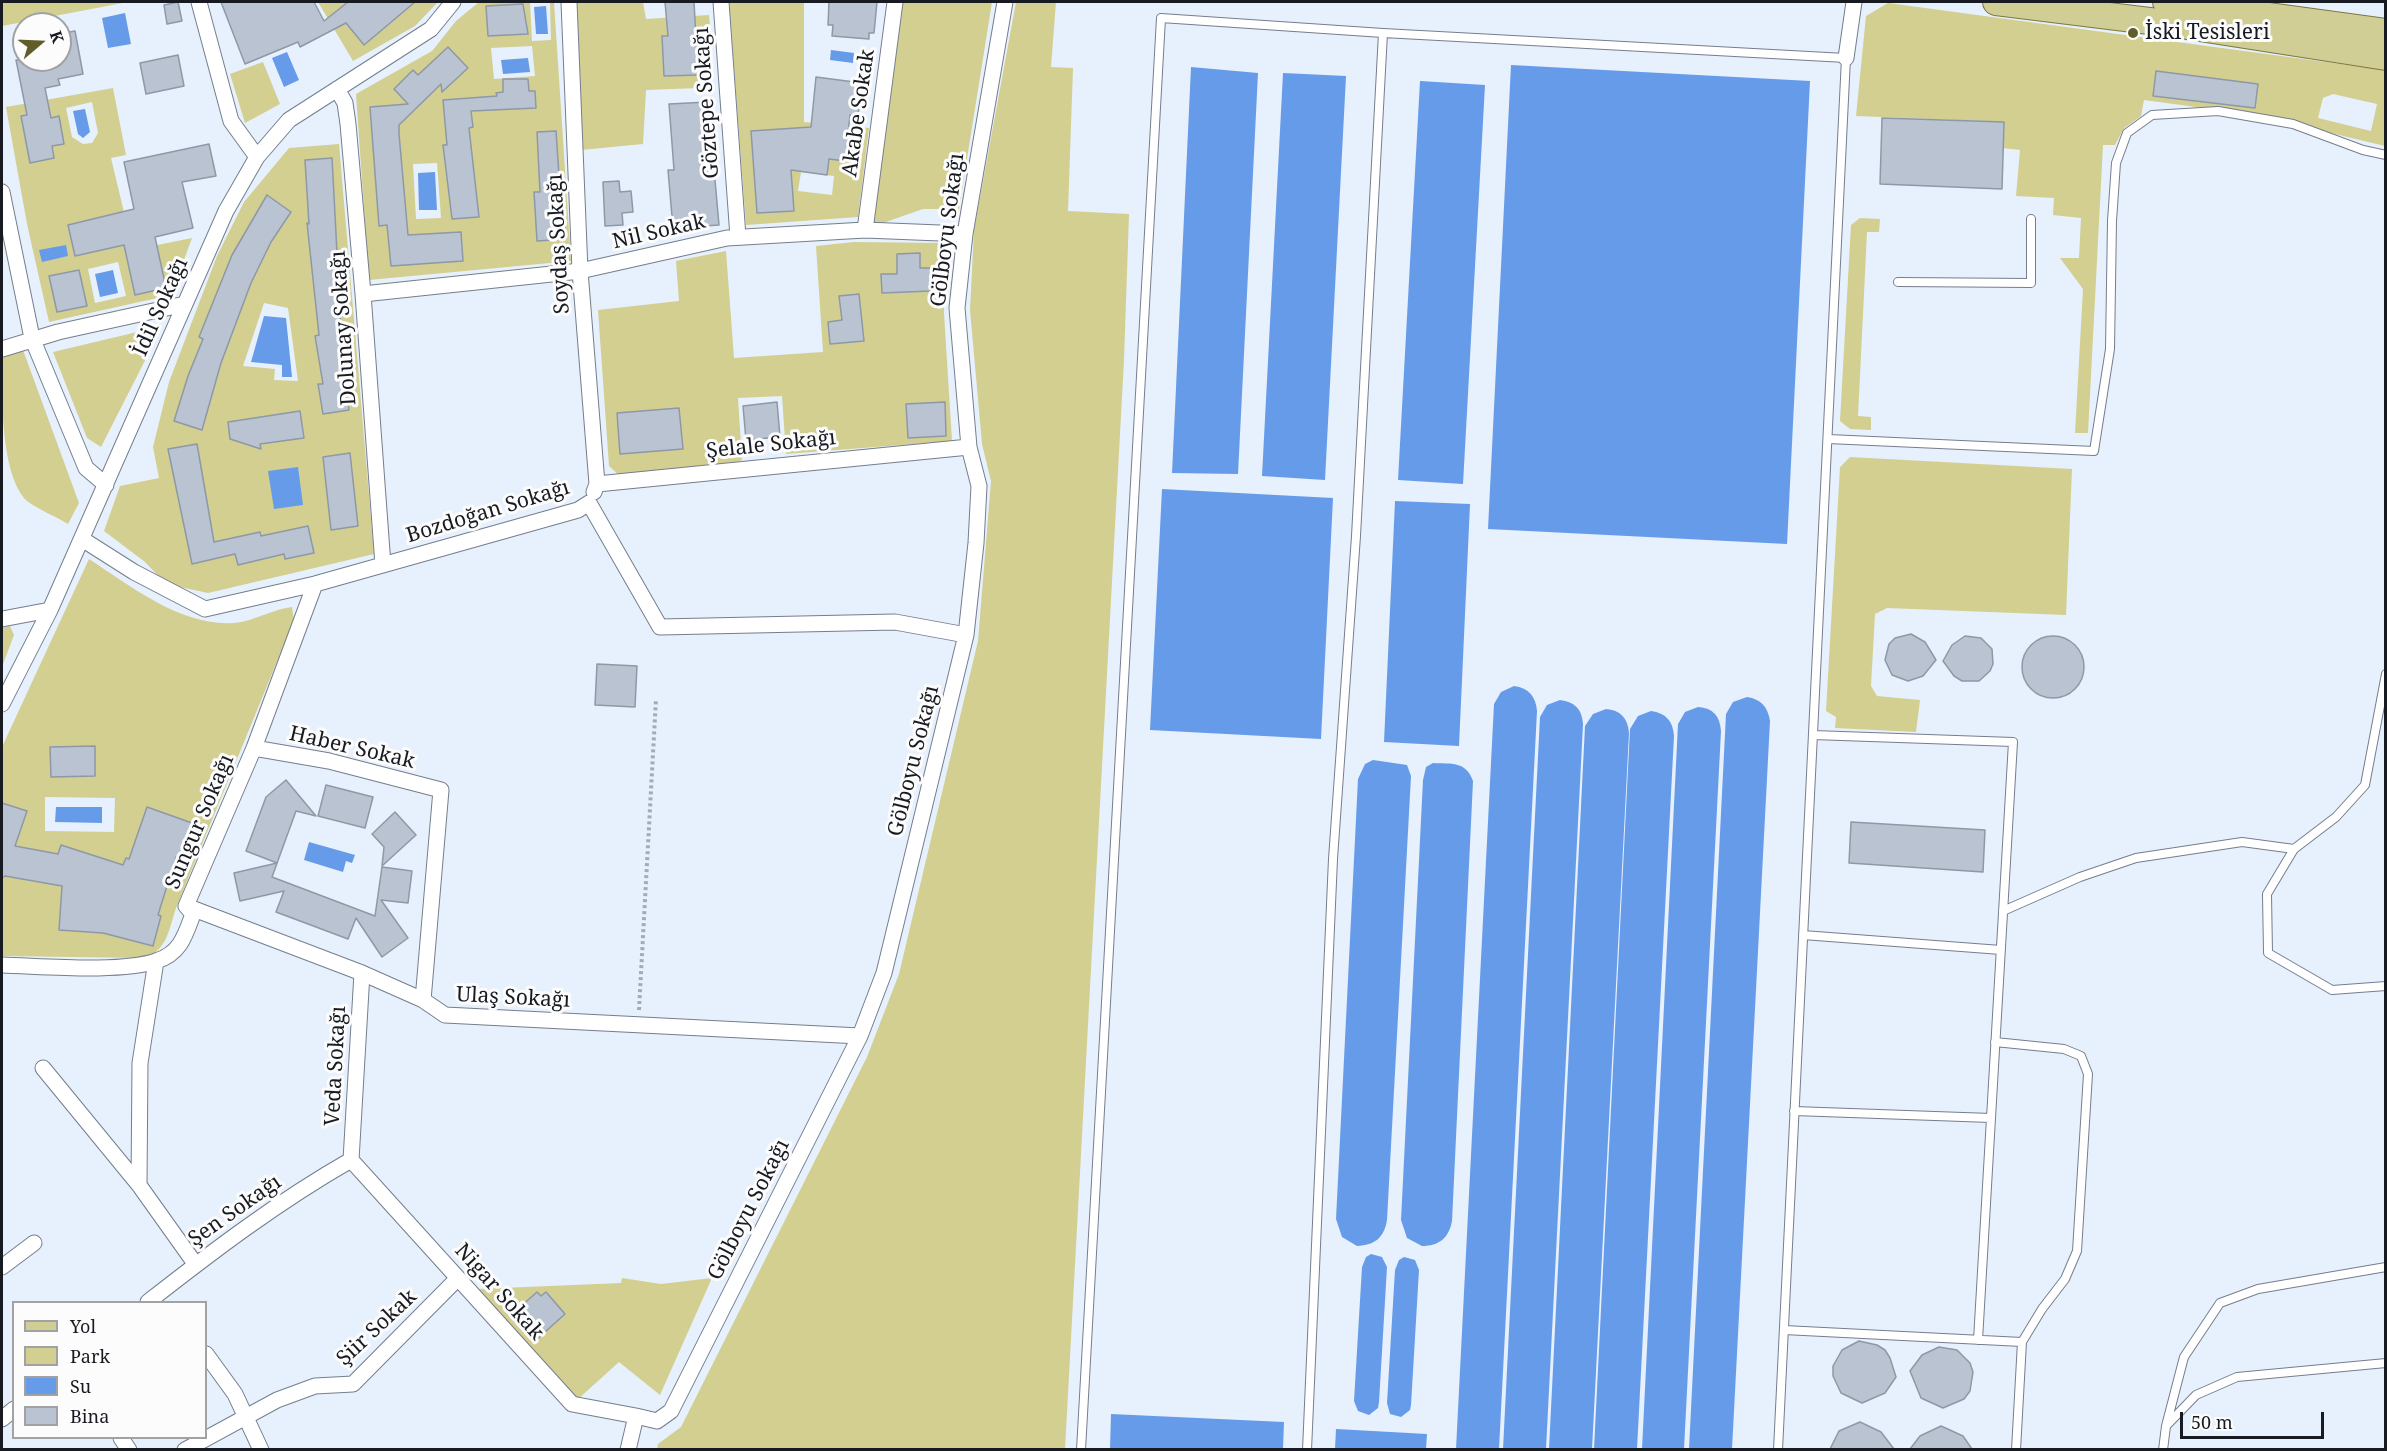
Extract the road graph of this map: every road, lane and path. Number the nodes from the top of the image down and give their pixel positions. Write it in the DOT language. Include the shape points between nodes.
graph roads {
  1 [pos="199,2"];
  2 [pos="453,2"];
  3 [pos="569,2"];
  4 [pos="721,2"];
  5 [pos="895,2"];
  6 [pos="1005,2"];
  7 [pos="1854,2"];
  8 [pos="1996,2"];
  9 [pos="2166,2"];
  10 [pos="2385,32"];
  11 [pos="1383,33"];
  12 [pos="2385,57"];
  13 [pos="1846,58"];
  14 [pos="337,89"];
  15 [pos="2385,155"];
  16 [pos="257,158"];
  17 [pos="2,192"];
  18 [pos="2031,219"];
  19 [pos="865,230"];
  20 [pos="965,234"];
  21 [pos="738,237"];
  22 [pos="580,271"];
  23 [pos="1898,282"];
  24 [pos="363,294"];
  25 [pos="185,304"];
  26 [pos="32,338"];
  27 [pos="2,349"];
  28 [pos="1828,439"];
  29 [pos="969,447"];
  30 [pos="597,484"];
  31 [pos="106,485"];
  32 [pos="589,503"];
  33 [pos="82,539"];
  34 [pos="383,565"];
  35 [pos="315,584"];
  36 [pos="50,610"];
  37 [pos="2,619"];
  38 [pos="966,635"];
  39 [pos="2385,674"];
  40 [pos="656,699"];
  41 [pos="2,704"];
  42 [pos="1813,735"];
  43 [pos="254,748"];
  44 [pos="2294,849"];
  45 [pos="186,906"];
  46 [pos="2003,910"];
  47 [pos="1803,935"];
  48 [pos="2001,950"];
  49 [pos="156,961"];
  50 [pos="2,965"];
  51 [pos="362,974"];
  52 [pos="2385,986"];
  53 [pos="423,1000"];
  54 [pos="638,1026"];
  55 [pos="860,1036"];
  56 [pos="1995,1042"];
  57 [pos="43,1068"];
  58 [pos="1794,1111"];
  59 [pos="1991,1118"];
  60 [pos="351,1160"];
  61 [pos="139,1185"];
  62 [pos="34,1243"];
  63 [pos="196,1265"];
  64 [pos="2,1267"];
  65 [pos="2385,1268"];
  66 [pos="458,1278"];
  67 [pos="165,1297"];
  68 [pos="1784,1330"];
  69 [pos="1978,1340"];
  70 [pos="2022,1342"];
  71 [pos="207,1355"];
  72 [pos="2385,1363"];
  73 [pos="245,1415"];
  74 [pos="636,1416"];
  75 [pos="2166,1426"];
  76 [pos="207,1437"];
  77 [pos="203,1439"];
  78 [pos="185,1449"];
  79 [pos="261,1449"];
  80 [pos="628,1449"];
  81 [pos="1082,1449"];
  82 [pos="1306,1449"];
  83 [pos="1778,1449"];
  84 [pos="2016,1449"];
  85 [pos="2163,1449"];
  1 -- 16 [label="street" via="231,121"];
  2 -- 14 [label="street, İdil Sokağı" via="430,28"];
  3 -- 22 [label="street, Soydaş Sokağı"];
  4 -- 21 [label="street, Göztepe Sokağı"];
  5 -- 19 [label="street, Akabe Sokak"];
  6 -- 20 [label="street, Gölboyu Sokağı"];
  7 -- 13 [label="street"];
  8 -- 12 [label="main road"];
  9 -- 10 [label="main road"];
  11 -- 13 [label="lane"];
  11 -- 81 [label="lane" via="1161,18"];
  11 -- 82 [label="lane" via="1356,536 1332,859"];
  13 -- 28 [label="lane"];
  14 -- 16 [label="street, İdil Sokağı" via="289,120"];
  14 -- 24 [label="street, Dolunay Sokağı" via="345,103 348,124"];
  15 -- 28 [label="lane" via="2293,124 2218,111 2152,115 2127,133 2116,163 2110,349 2094,451"];
  16 -- 25 [label="street, İdil Sokağı" via="226,211"];
  17 -- 26 [label="street"];
  18 -- 23 [label="lane" via="2031,283"];
  19 -- 20 [label="street, Nil Sokak"];
  19 -- 21 [label="street, Nil Sokak"];
  20 -- 29 [label="street, Gölboyu Sokağı" via="957,308"];
  21 -- 22 [label="street, Nil Sokak"];
  22 -- 24 [label="street, Nil Sokak"];
  22 -- 30 [label="street, Soydaş Sokağı"];
  24 -- 34 [label="street, Dolunay Sokağı"];
  25 -- 26 [label="street"];
  25 -- 31 [label="street, İdil Sokağı"];
  26 -- 27 [label="street"];
  26 -- 31 [label="street" via="86,468"];
  28 -- 42 [label="lane"];
  29 -- 30 [label="street, Şelale Sokağı"];
  29 -- 38 [label="street, Gölboyu Sokağı" via="979,486"];
  30 -- 32 [label="street"];
  31 -- 33 [label="street, İdil Sokağı"];
  32 -- 34 [label="street, Bozdoğan Sokağı" via="578,510"];
  32 -- 38 [label="street, Bozdoğan Sokağı" via="660,627 895,622"];
  33 -- 35 [label="street, Bozdoğan Sokağı" via="205,609"];
  33 -- 36 [label="street, İdil Sokağı"];
  34 -- 35 [label="street, Bozdoğan Sokağı"];
  35 -- 43 [label="street, Sungur Sokağı"];
  36 -- 37 [label="street"];
  36 -- 41 [label="street, İdil Sokağı"];
  38 -- 55 [label="street, Gölboyu Sokağı" via="884,973"];
  39 -- 44 [label="lane" via="2365,785 2336,817"];
  40 -- 54 [label="path"];
  42 -- 46 [label="lane" via="2013,742"];
  42 -- 47 [label="lane"];
  43 -- 45 [label="street, Sungur Sokağı"];
  43 -- 53 [label="street, Haber Sokak" via="329,761 441,790"];
  44 -- 46 [label="lane" via="2242,842 2136,858"];
  44 -- 52 [label="lane" via="2268,894 2268,952 2332,990"];
  45 -- 49 [label="street, Sungur Sokağı" via="193,915 182,945"];
  45 -- 51 [label="street, Ulaş Sokağı"];
  46 -- 48 [label="lane"];
  47 -- 48 [label="lane"];
  47 -- 58 [label="lane"];
  48 -- 56 [label="lane"];
  49 -- 50 [label="street" via="101,966"];
  49 -- 61 [label="street" via="140,1063"];
  51 -- 53 [label="street, Ulaş Sokağı"];
  51 -- 60 [label="street, Veda Sokağı"];
  53 -- 54 [label="street, Ulaş Sokağı" via="445,1015"];
  54 -- 55 [label="street, Ulaş Sokağı"];
  55 -- 74 [label="street, Gölboyu Sokağı" via="671,1411 657,1421"];
  56 -- 59 [label="lane"];
  56 -- 70 [label="lane" via="2064,1048 2081,1056 2088,1074 2077,1251 2065,1279"];
  57 -- 61 [label="street"];
  58 -- 59 [label="lane"];
  58 -- 68 [label="lane"];
  59 -- 69 [label="lane"];
  60 -- 63 [label="street, Şen Sokağı"];
  60 -- 66 [label="street, Nigar Sokak"];
  61 -- 63 [label="street"];
  62 -- 64 [label="street"];
  63 -- 67 [label="street, Şen Sokağı"];
  65 -- 75 [label="lane" via="2258,1289 2220,1303 2184,1357"];
  66 -- 73 [label="street, Şiir Sokak" via="353,1384 315,1386"];
  66 -- 74 [label="street, Nigar Sokak" via="572,1404"];
  68 -- 69 [label="lane"];
  68 -- 83 [label="lane"];
  69 -- 70 [label="lane"];
  70 -- 84 [label="lane"];
  71 -- 73 [label="street"];
  72 -- 75 [label="lane" via="2237,1377 2196,1395"];
  73 -- 76 [label="street, Şiir Sokak"];
  73 -- 79 [label="street"];
  74 -- 80 [label="street"];
  75 -- 85 [label="lane"];
  77 -- 78 [label="street, Şiir Sokak"];
}
